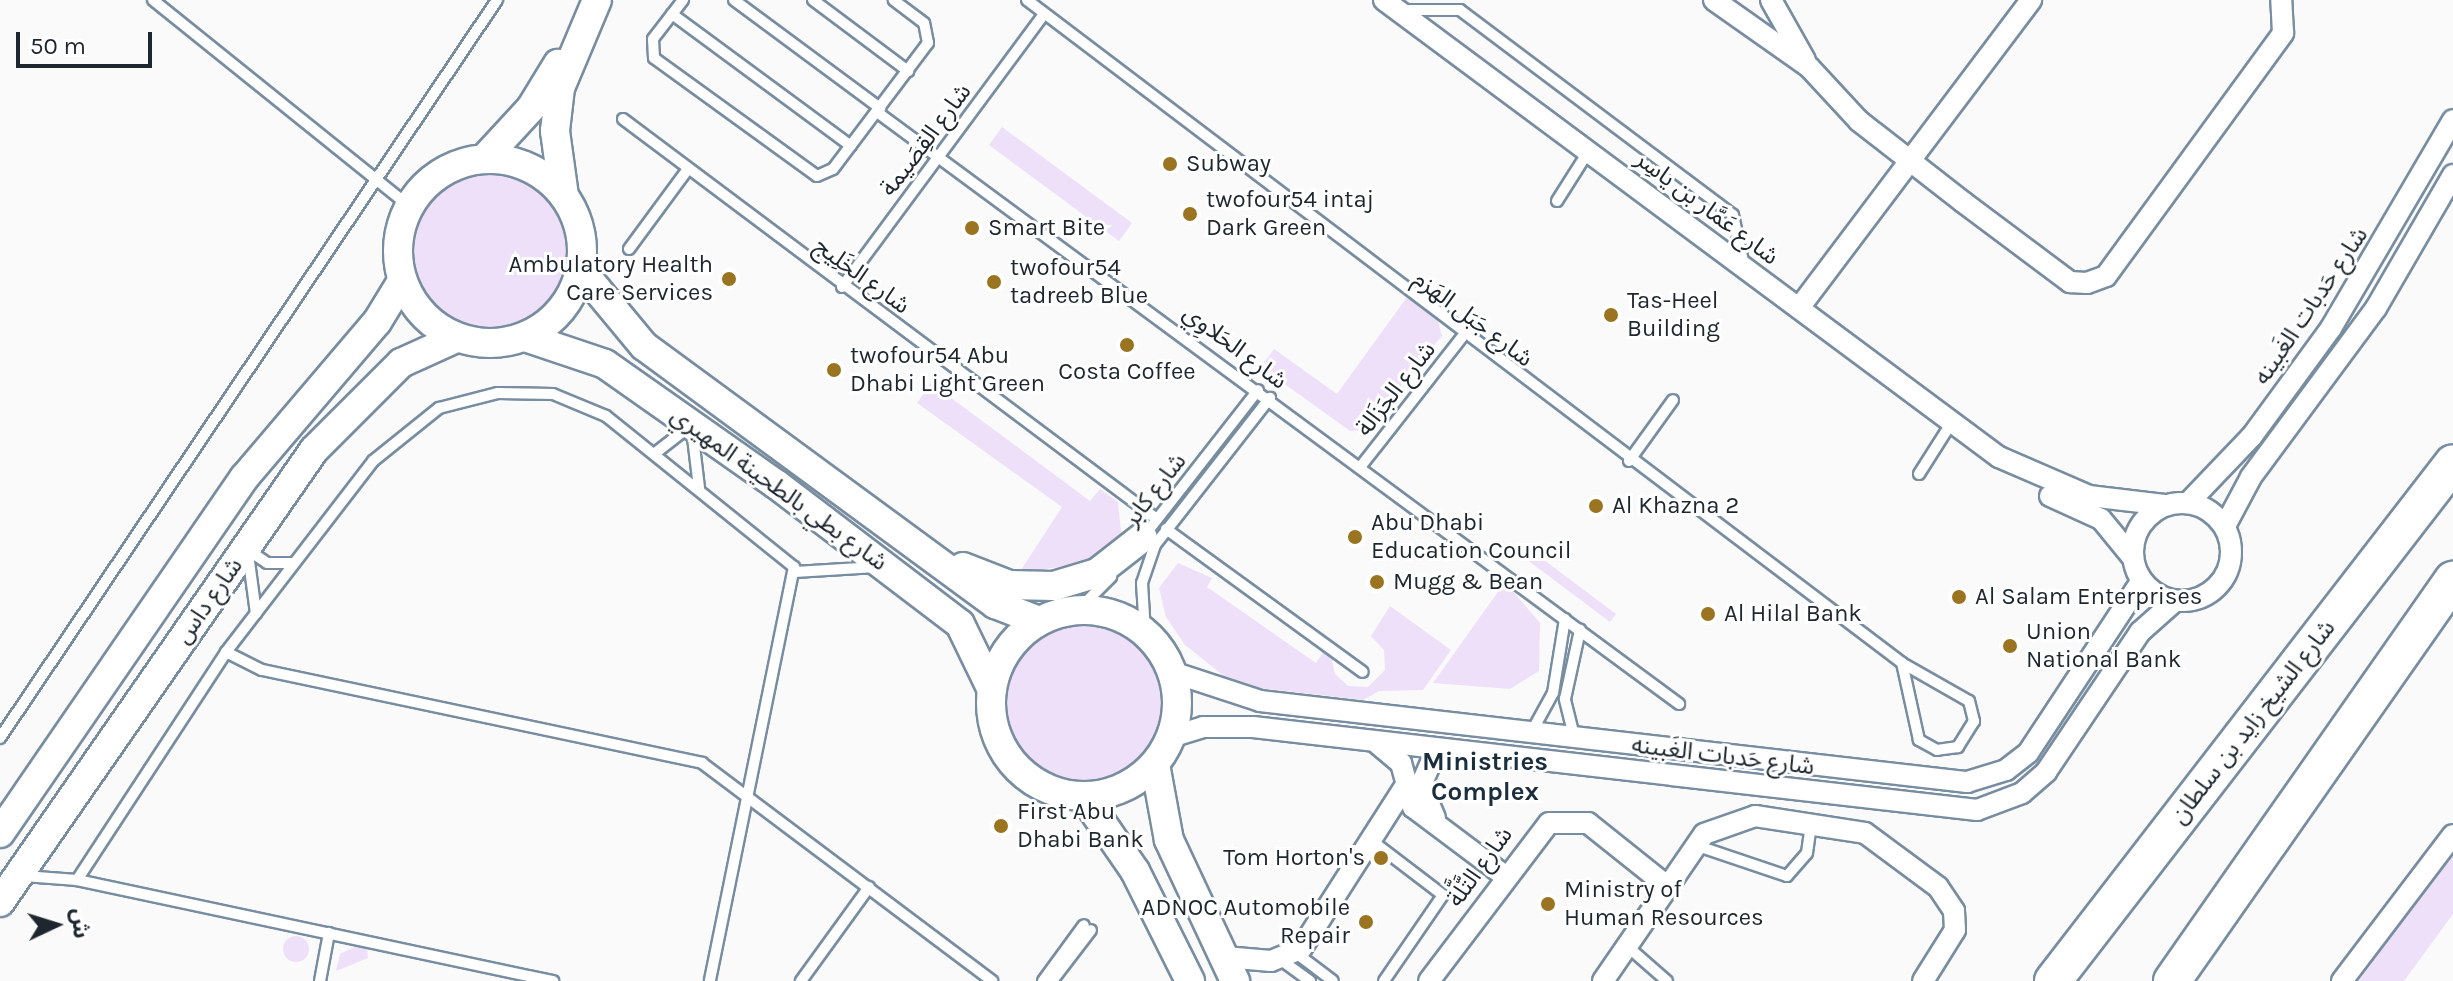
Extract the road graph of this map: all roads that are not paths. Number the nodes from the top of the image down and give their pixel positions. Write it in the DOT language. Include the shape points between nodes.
graph roads {
  1 [pos="153,0"];
  2 [pos="497,0"];
  3 [pos="584,0"];
  4 [pos="597,0"];
  5 [pos="683,0"];
  6 [pos="734,0"];
  7 [pos="813,0"];
  8 [pos="894,0"];
  9 [pos="1027,0"];
  10 [pos="1716,0"];
  11 [pos="1730,0"];
  12 [pos="1771,0"];
  13 [pos="2031,0"];
  14 [pos="2281,0"];
  15 [pos="1391,5"];
  16 [pos="672,14"];
  17 [pos="1042,17"];
  18 [pos="1809,67"];
  19 [pos="908,71"];
  20 [pos="878,110"];
  21 [pos="623,119"];
  22 [pos="2453,120"];
  23 [pos="851,146"];
  24 [pos="1588,152"];
  25 [pos="938,158"];
  26 [pos="484,159"];
  27 [pos="1910,161"];
  28 [pos="688,169"];
  29 [pos="2453,175"];
  30 [pos="376,181"];
  31 [pos="564,196"];
  32 [pos="1557,201"];
  33 [pos="409,206"];
  34 [pos="629,249"];
  35 [pos="1745,268"];
  36 [pos="580,269"];
  37 [pos="402,281"];
  38 [pos="842,287"];
  39 [pos="1799,308"];
  40 [pos="525,337"];
  41 [pos="1462,337"];
  42 [pos="456,338"];
  43 [pos="1258,390"];
  44 [pos="1270,398"];
  45 [pos="1673,400"];
  46 [pos="1952,422"];
  47 [pos="692,423"];
  48 [pos="654,454"];
  49 [pos="1999,457"];
  50 [pos="1629,461"];
  51 [pos="2453,463"];
  52 [pos="1361,466"];
  53 [pos="1919,474"];
  54 [pos="699,489"];
  55 [pos="2188,503"];
  56 [pos="2166,505"];
  57 [pos="2225,526"];
  58 [pos="1156,529"];
  59 [pos="901,534"];
  60 [pos="246,548"];
  61 [pos="2134,559"];
  62 [pos="293,563"];
  63 [pos="885,567"];
  64 [pos="795,572"];
  65 [pos="2453,579"];
  66 [pos="2142,580"];
  67 [pos="2175,601"];
  68 [pos="1078,610"];
  69 [pos="256,613"];
  70 [pos="1565,619"];
  71 [pos="1039,621"];
  72 [pos="1580,630"];
  73 [pos="1145,632"];
  74 [pos="226,652"];
  75 [pos="1902,663"];
  76 [pos="1172,672"];
  77 [pos="1363,672"];
  78 [pos="992,690"];
  79 [pos="1679,704"];
  80 [pos="1531,733"];
  81 [pos="1171,737"];
  82 [pos="0,738"];
  83 [pos="1574,738"];
  84 [pos="1373,741"];
  85 [pos="1437,749"];
  86 [pos="1155,764"];
  87 [pos="1404,788"];
  88 [pos="747,793"];
  89 [pos="1084,797"];
  90 [pos="1437,822"];
  91 [pos="1811,823"];
  92 [pos="0,833"];
  93 [pos="2453,835"];
  94 [pos="1372,841"];
  95 [pos="1695,845"];
  96 [pos="18,876"];
  97 [pos="1505,876"];
  98 [pos="77,880"];
  99 [pos="1667,886"];
  100 [pos="869,887"];
  101 [pos="0,902"];
  102 [pos="329,933"];
  103 [pos="1627,946"];
  104 [pos="1288,956"];
  105 [pos="1230,969"];
  106 [pos="320,981"];
  107 [pos="553,981"];
  108 [pos="710,981"];
  109 [pos="801,981"];
  110 [pos="992,981"];
  111 [pos="1043,981"];
  112 [pos="1052,981"];
  113 [pos="1190,981"];
  114 [pos="1310,981"];
  115 [pos="1333,981"];
  116 [pos="1384,981"];
  117 [pos="1429,981"];
  118 [pos="1603,981"];
  119 [pos="1667,981"];
  120 [pos="1923,981"];
  121 [pos="2053,981"];
  122 [pos="2172,981"];
  123 [pos="2342,981"];
  1 -- 30 [label="lane"];
  2 -- 30 [label="lane"];
  3 -- 26 [label="street" via="544,89"];
  4 -- 31 [label="street" via="560,88 555,131"];
  5 -- 16 [label="lane"];
  6 -- 20 [label="lane, شارع الحَلاوِي"];
  7 -- 19 [label="lane"];
  8 -- 19 [label="lane" via="929,33"];
  9 -- 17 [label="lane, شارع جَبَل الهَزم"];
  10 -- 11 [label="street"];
  10 -- 18 [label="street"];
  12 -- 18 [label="street"];
  13 -- 27 [label="street"];
  14 -- 27 [label="street" via="2283,33 2096,281 2070,282"];
  15 -- 24 [label="street, شارع عَمَّار بن ياسِر"];
  15 -- 35 [label="lane" via="1460,10 1733,215"];
  16 -- 23 [label="lane"];
  16 -- 23 [label="lane" via="651,44 654,58 808,173 826,175"];
  17 -- 25 [label="lane, شارع القِصَيمة"];
  17 -- 41 [label="lane, شارع جَبَل الهَزم"];
  18 -- 27 [label="street" via="1859,121"];
  19 -- 20 [label="lane"];
  20 -- 23 [label="lane"];
  20 -- 25 [label="lane, شارع الحَلاوِي"];
  21 -- 28 [label="lane, شارع الخَلِيج"];
  22 -- 55 [label="street, شارع حَدبات الغَبينه" via="2331,328 2252,436"];
  24 -- 32 [label="lane"];
  24 -- 35 [label="street, شارع عَمَّار بن ياسِر"];
  25 -- 38 [label="lane, شارع القِصَيمة"];
  25 -- 43 [label="lane, شارع الحَلاوِي"];
  26 -- 31 [label="street" via="528,167"];
  26 -- 33 [label="street" via="440,173"];
  27 -- 39 [label="street"];
  28 -- 34 [label="lane"];
  28 -- 38 [label="lane, شارع الخَلِيج"];
  29 -- 57 [label="street, شارع حَدبات الغَبينه" via="2376,308 2251,477"];
  30 -- 33 [label="lane"];
  30 -- 82 [label="lane"];
  31 -- 36 [label="street" via="581,238"];
  33 -- 37 [label="street" via="398,235"];
  35 -- 39 [label="street, شارع عَمَّار بن ياسِر"];
  36 -- 40 [label="street" via="561,310"];
  36 -- 59 [label="street, شارع بطي بالطحينة المهيري" via="644,346"];
  37 -- 42 [label="street" via="423,315"];
  37 -- 92 [label="street, شارع داس" via="212,523"];
  38 -- 58 [label="lane, شارع الخَلِيج"];
  39 -- 46 [label="street, شارع عَمَّار بن ياسِر"];
  40 -- 42 [label="street" via="498,344"];
  40 -- 47 [label="street, شارع بطي بالطحينة المهيري" via="581,351"];
  41 -- 50 [label="lane, شارع جَبَل الهَزم"];
  41 -- 52 [label="lane, شارع الجَزَالة"];
  42 -- 60 [label="street, شارع داس" via="401,363 366,392 314,450"];
  43 -- 44 [label="lane, شارع الحَلاوِي"];
  43 -- 58 [label="lane, شارع كابر"];
  44 -- 52 [label="lane, شارع الحَلاوِي"];
  44 -- 58 [label="lane, شارع كابر"];
  45 -- 50 [label="lane"];
  46 -- 49 [label="street, شارع عَمَّار بن ياسِر"];
  46 -- 53 [label="lane"];
  47 -- 48 [label="lane"];
  47 -- 54 [label="lane"];
  47 -- 63 [label="street, شارع بطي بالطحينة المهيري"];
  48 -- 54 [label="lane"];
  48 -- 62 [label="lane" via="572,399 526,391 468,398 405,428"];
  49 -- 56 [label="street, شارع عَمَّار بن ياسِر" via="2089,496"];
  49 -- 61 [label="street, شارع عَمَّار بن ياسِر" via="2027,483 2109,525"];
  50 -- 75 [label="lane, شارع جَبَل الهَزم"];
  51 -- 121 [label="highway, شارع الشيخ زايد بن سلطان"];
  52 -- 70 [label="lane, شارع الحَلاوِي"];
  54 -- 64 [label="lane" via="786,554"];
  55 -- 56 [label="street"];
  55 -- 57 [label="street"];
  56 -- 61 [label="street" via="2140,527"];
  57 -- 67 [label="street" via="2232,559 2224,580 2197,600"];
  58 -- 59 [label="street" via="1097,573 1039,587 978,575"];
  58 -- 68 [label="lane, شارع كابر"];
  58 -- 73 [label="lane, شارع كابر" via="1144,570"];
  58 -- 77 [label="lane, شارع الخَلِيج"];
  59 -- 71 [label="street, شارع بطي بالطحينة المهيري" via="995,604"];
  60 -- 62 [label="lane" via="267,563"];
  60 -- 69 [label="lane"];
  60 -- 96 [label="street, شارع داس"];
  61 -- 66 [label="street"];
  62 -- 69 [label="lane"];
  63 -- 64 [label="lane"];
  63 -- 78 [label="street, شارع بطي بالطحينة المهيري" via="960,624"];
  64 -- 88 [label="lane"];
  65 -- 122 [label="highway"];
  66 -- 67 [label="street"];
  66 -- 83 [label="street, شارع حَدبات الغَبينه" via="2028,753 1981,780"];
  67 -- 85 [label="street, شارع حَدبات الغَبينه" via="2140,632 2046,772 2022,793 1977,810"];
  68 -- 71 [label="street"];
  68 -- 73 [label="street" via="1117,616"];
  69 -- 74 [label="lane"];
  70 -- 72 [label="lane, شارع الحَلاوِي"];
  70 -- 80 [label="lane" via="1553,693"];
  71 -- 78 [label="street" via="1007,650"];
  72 -- 79 [label="lane, شارع الحَلاوِي"];
  72 -- 83 [label="lane" via="1565,699"];
  73 -- 76 [label="street"];
  74 -- 88 [label="lane" via="262,670 689,758"];
  74 -- 98 [label="lane"];
  75 -- 75 [label="lane, شارع جَبَل الهَزم" via="1913,731 1927,746 1958,747 1974,721 1969,701"];
  76 -- 80 [label="street, شارع حَدبات الغَبينه" via="1238,698"];
  76 -- 81 [label="street" via="1177,705"];
  78 -- 89 [label="street" via="997,737 1014,765 1038,785"];
  80 -- 83 [label="street, شارع حَدبات الغَبينه"];
  81 -- 84 [label="street, شارع حَدبات الغَبينه" via="1219,725"];
  81 -- 86 [label="street"];
  84 -- 85 [label="street, شارع حَدبات الغَبينه"];
  84 -- 87 [label="street" via="1397,757"];
  85 -- 90 [label="street" via="1421,785"];
  86 -- 89 [label="street" via="1116,791"];
  86 -- 105 [label="street" via="1169,840"];
  87 -- 90 [label="street" via="1413,807"];
  87 -- 94 [label="street"];
  88 -- 100 [label="lane"];
  88 -- 108 [label="lane"];
  89 -- 113 [label="street" via="1135,871"];
  90 -- 97 [label="street"];
  91 -- 95 [label="street" via="1741,816"];
  91 -- 95 [label="lane" via="1807,853 1787,876"];
  91 -- 120 [label="street" via="1876,838 1945,894 1955,930"];
  93 -- 123 [label="street"];
  94 -- 104 [label="street"];
  94 -- 116 [label="lane" via="1443,895"];
  95 -- 99 [label="street"];
  96 -- 98 [label="lane"];
  96 -- 101 [label="street, شارع داس"];
  97 -- 99 [label="street, شارع التَّلَّة" via="1540,829 1568,818 1588,823"];
  97 -- 117 [label="street, شارع التَّلَّة"];
  98 -- 102 [label="lane"];
  99 -- 103 [label="street"];
  100 -- 109 [label="lane"];
  100 -- 110 [label="lane"];
  102 -- 106 [label="lane"];
  102 -- 107 [label="lane"];
  103 -- 118 [label="street"];
  103 -- 119 [label="lane"];
  104 -- 105 [label="street"];
  104 -- 114 [label="lane"];
  104 -- 115 [label="lane"];
  111 -- 112 [label="lane" via="1087,928"];
}
